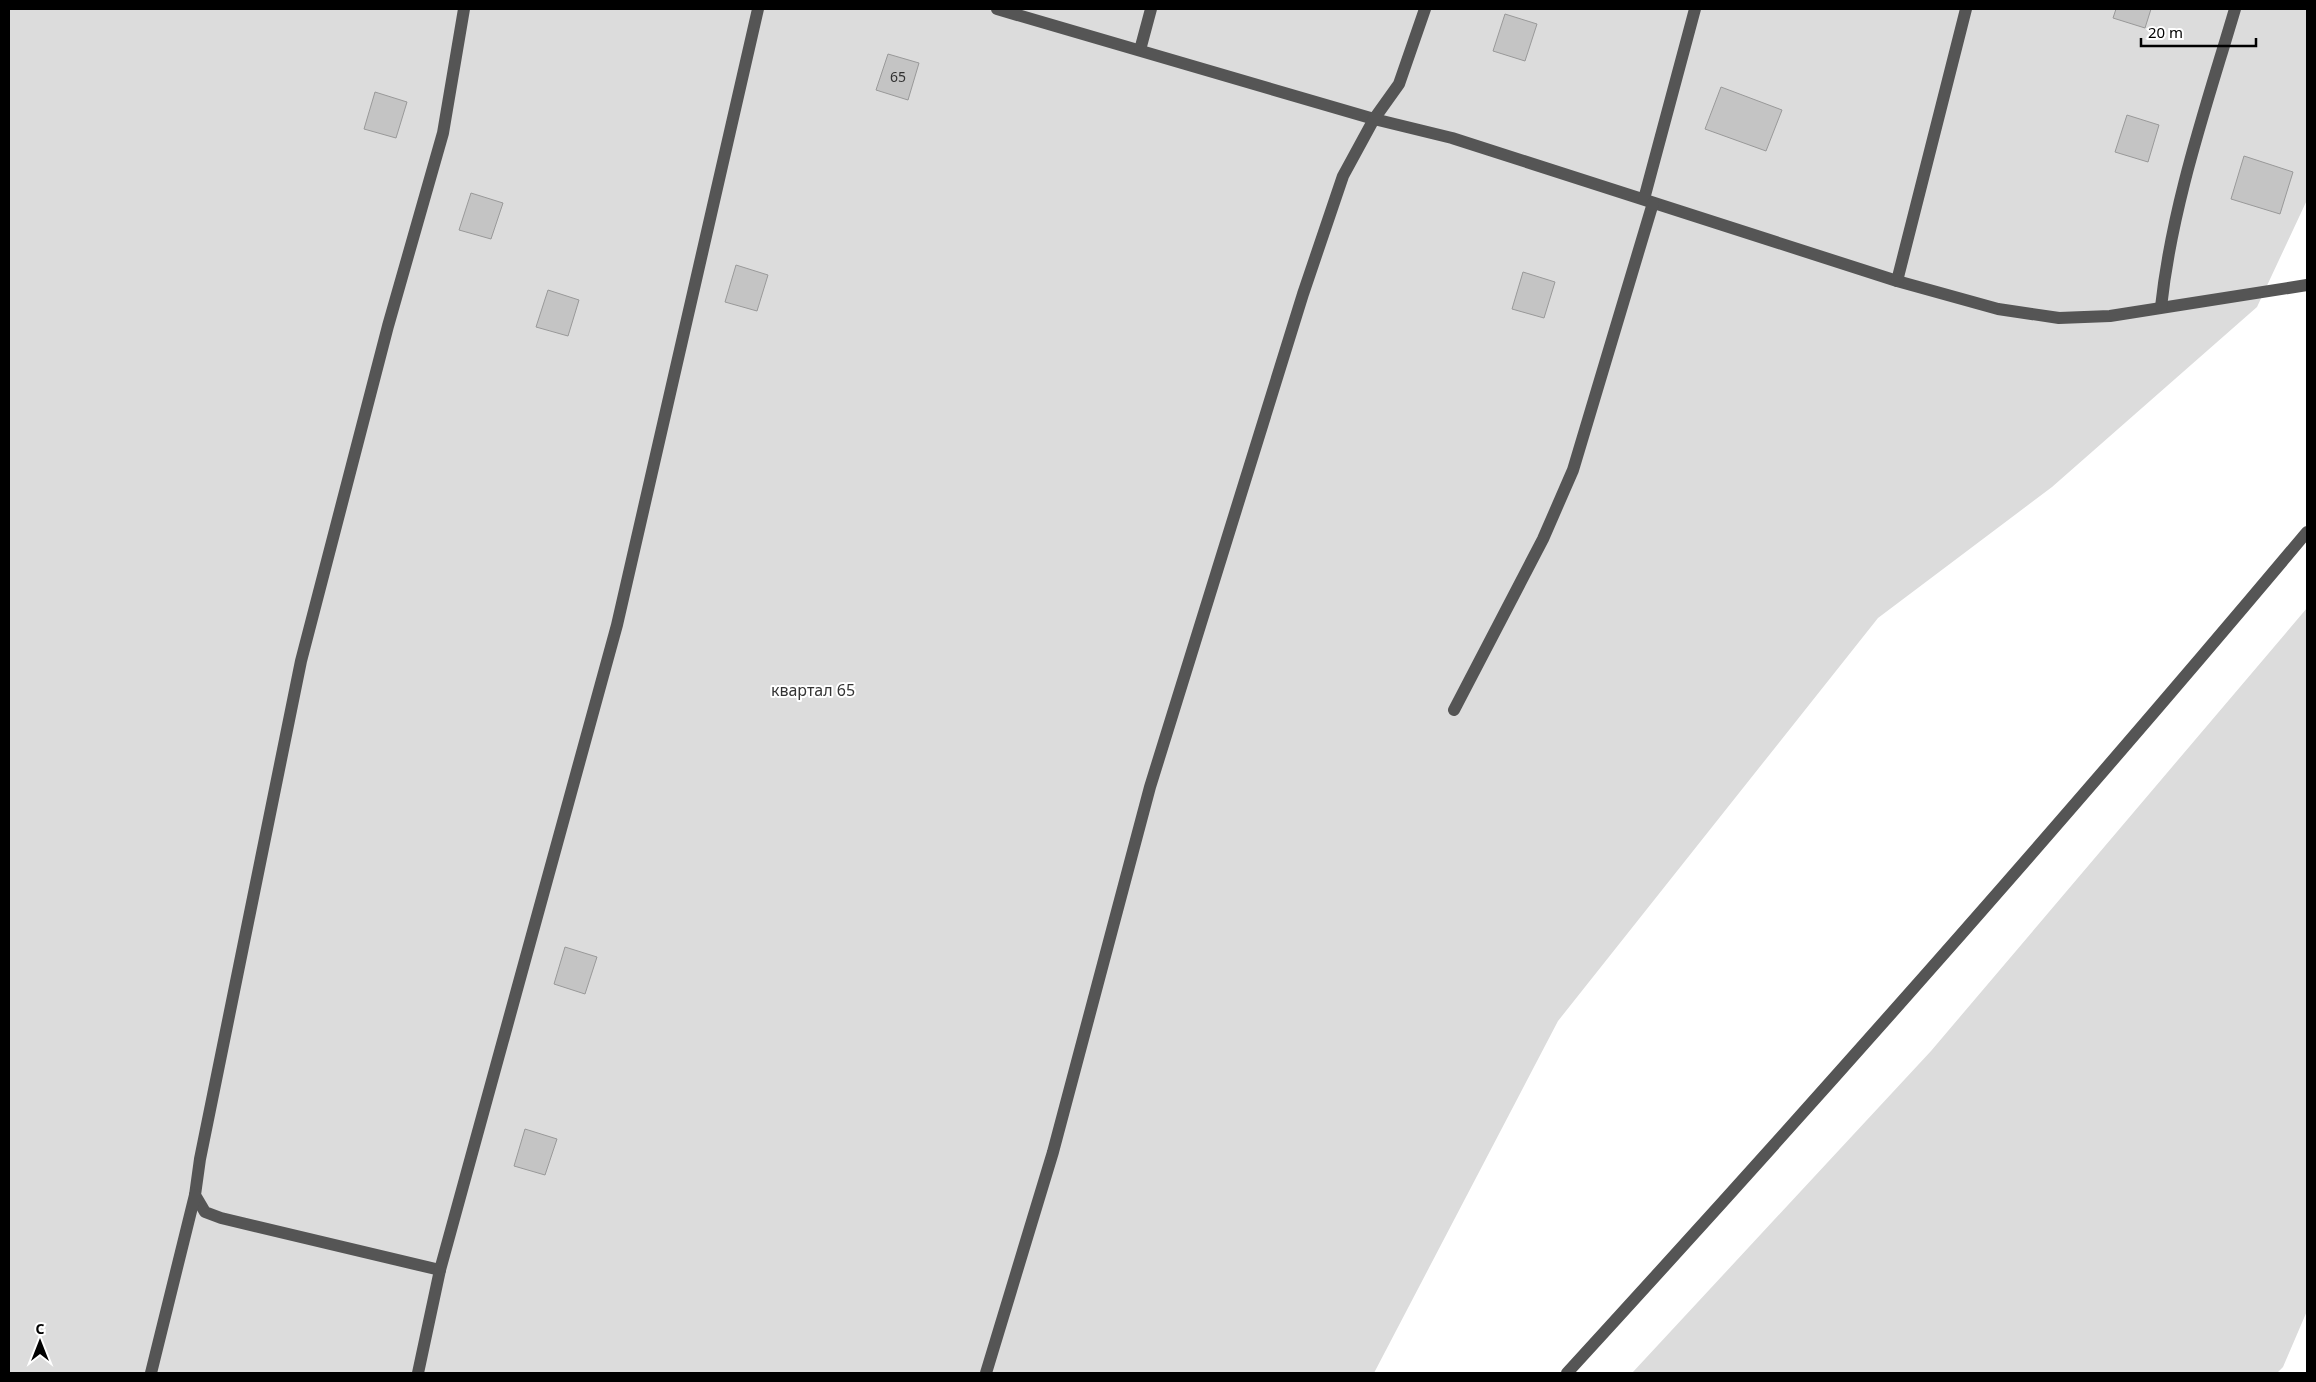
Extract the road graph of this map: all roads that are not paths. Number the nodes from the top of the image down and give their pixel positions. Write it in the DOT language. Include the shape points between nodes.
graph roads {
  1 [pos="464,9"];
  2 [pos="758,9"];
  3 [pos="997,9"];
  4 [pos="1151,9"];
  5 [pos="1425,9"];
  6 [pos="1695,9"];
  7 [pos="1966,9"];
  8 [pos="2235,9"];
  9 [pos="1140,50"];
  10 [pos="1374,118"];
  11 [pos="1648,201"];
  12 [pos="1897,281"];
  13 [pos="2307,285"];
  14 [pos="2161,307"];
  15 [pos="2307,532"];
  16 [pos="1454,710"];
  17 [pos="195,1195"];
  18 [pos="440,1270"];
  19 [pos="151,1373"];
  20 [pos="418,1373"];
  21 [pos="986,1373"];
  22 [pos="1567,1373"];
  1 -- 17 [label="street" via="443,133 388,326 301,661"];
  2 -- 18 [label="street" via="617,626"];
  3 -- 9 [label="street"];
  4 -- 9 [label="street"];
  5 -- 10 [label="street" via="1399,84"];
  6 -- 11 [label="street"];
  7 -- 12 [label="street"];
  8 -- 14 [label="street" via="2182,189 2166,259"];
  9 -- 10 [label="street"];
  10 -- 11 [label="street" via="1452,138"];
  10 -- 21 [label="street" via="1343,176 1306,285 1153,778 1053,1152"];
  11 -- 12 [label="street"];
  11 -- 16 [label="street" via="1572,470 1542,539"];
  12 -- 14 [label="street" via="1998,309 2059,318 2110,316"];
  13 -- 14 [label="street"];
  15 -- 22 [label="street" via="1936,962"];
  17 -- 18 [label="street" via="205,1212 220,1218"];
  17 -- 19 [label="street"];
  18 -- 20 [label="street"];
}
